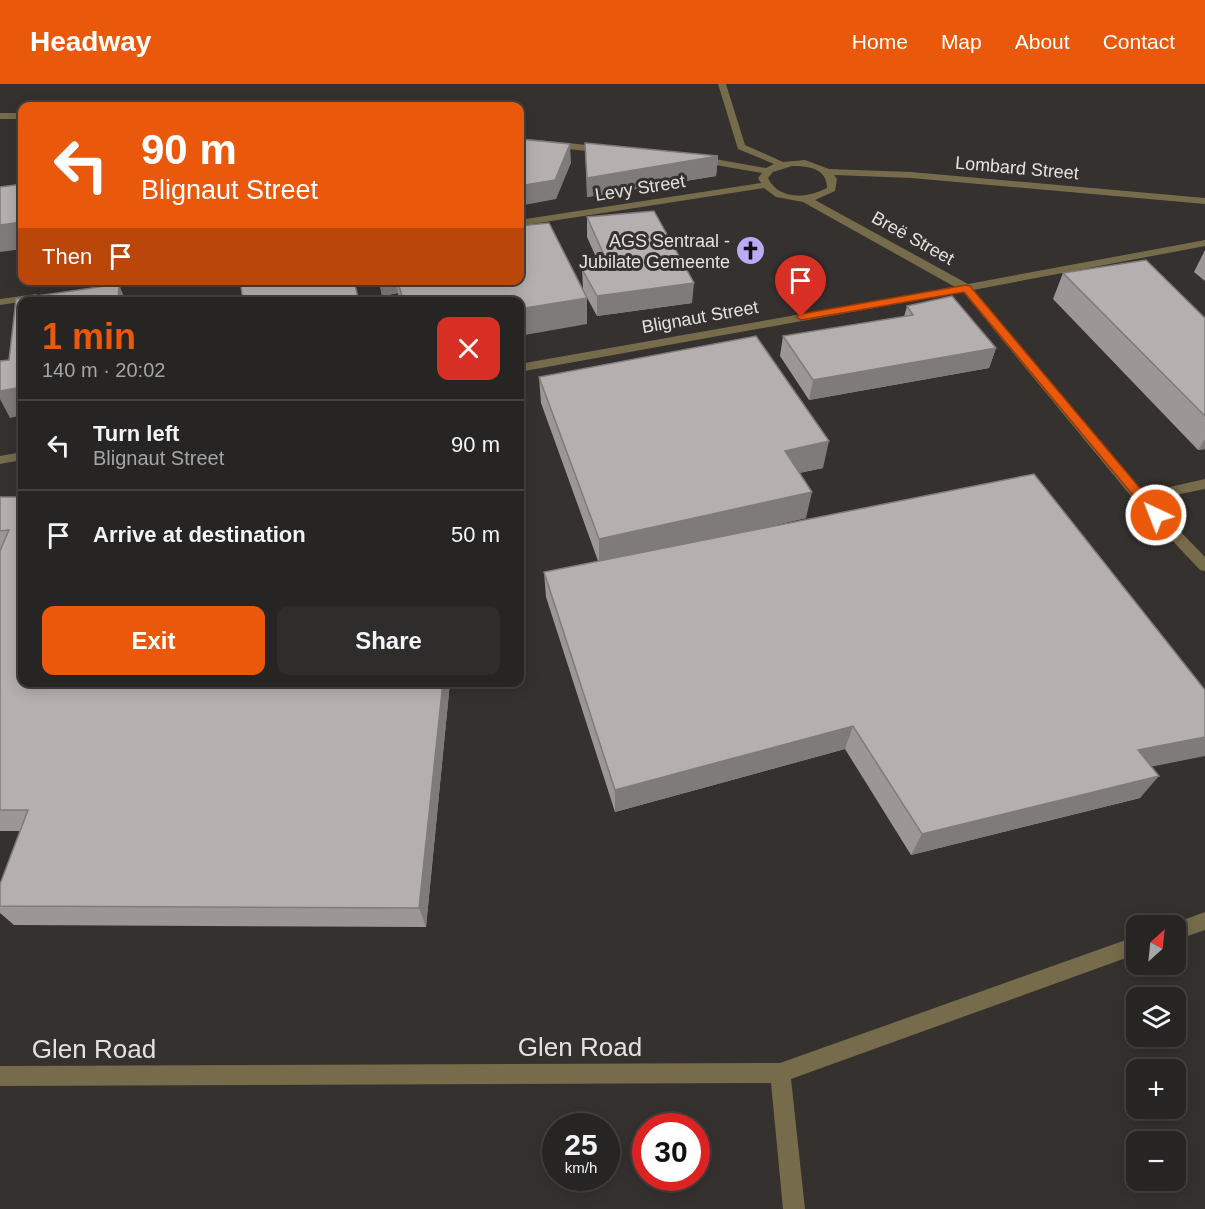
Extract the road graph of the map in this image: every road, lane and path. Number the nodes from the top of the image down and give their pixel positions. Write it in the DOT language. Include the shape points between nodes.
graph roads {
  1 [pos="722,84"];
  2 [pos="0,116"];
  3 [pos="18,116"];
  4 [pos="524,141"];
  5 [pos="613,150"];
  6 [pos="684,157"];
  7 [pos="781,164"];
  8 [pos="766,171"];
  9 [pos="826,172"];
  10 [pos="766,185"];
  11 [pos="805,199"];
  12 [pos="1205,201"];
  13 [pos="524,222"];
  14 [pos="1205,243"];
  15 [pos="112,285"];
  16 [pos="966,288"];
  17 [pos="88,289"];
  18 [pos="44,296"];
  19 [pos="37,297"];
  20 [pos="18,300"];
  21 [pos="0,302"];
  22 [pos="524,367"];
  23 [pos="18,457"];
  24 [pos="0,460"];
  25 [pos="1205,484"];
  26 [pos="1140,498"];
  27 [pos="1205,566"];
  28 [pos="1205,921"];
  29 [pos="1186,928"];
  30 [pos="1126,949"];
  31 [pos="780,1073"];
  32 [pos="0,1076"];
  33 [pos="794,1209"];
  1 -- 7 [label="street" via="741,147"];
  2 -- 3 [label="street"];
  4 -- 5 [label="street"];
  6 -- 8 [label="street"];
  7 -- 8 [label="street"];
  7 -- 9 [label="street, Lombard Street" via="804,163"];
  8 -- 10 [label="street"];
  9 -- 11 [label="street" via="834,183 832,189"];
  9 -- 12 [label="street, Lombard Street" via="912,175"];
  10 -- 11 [label="street, Breë Street" via="781,195"];
  10 -- 13 [label="street, Levy Street"];
  11 -- 16 [label="street, Breë Street"];
  14 -- 16 [label="street, Blignaut Street"];
  15 -- 17 [label="street"];
  16 -- 22 [label="street, Blignaut Street"];
  16 -- 26 [label="street, Breë Street"];
  18 -- 19 [label="street"];
  20 -- 21 [label="street"];
  23 -- 24 [label="street"];
  25 -- 26 [label="street"];
  26 -- 27 [label="street, Breë Street"];
  28 -- 29 [label="street"];
  30 -- 31 [label="street, Glen Road"];
  31 -- 32 [label="street, Glen Road"];
  31 -- 33 [label="street"];
}
